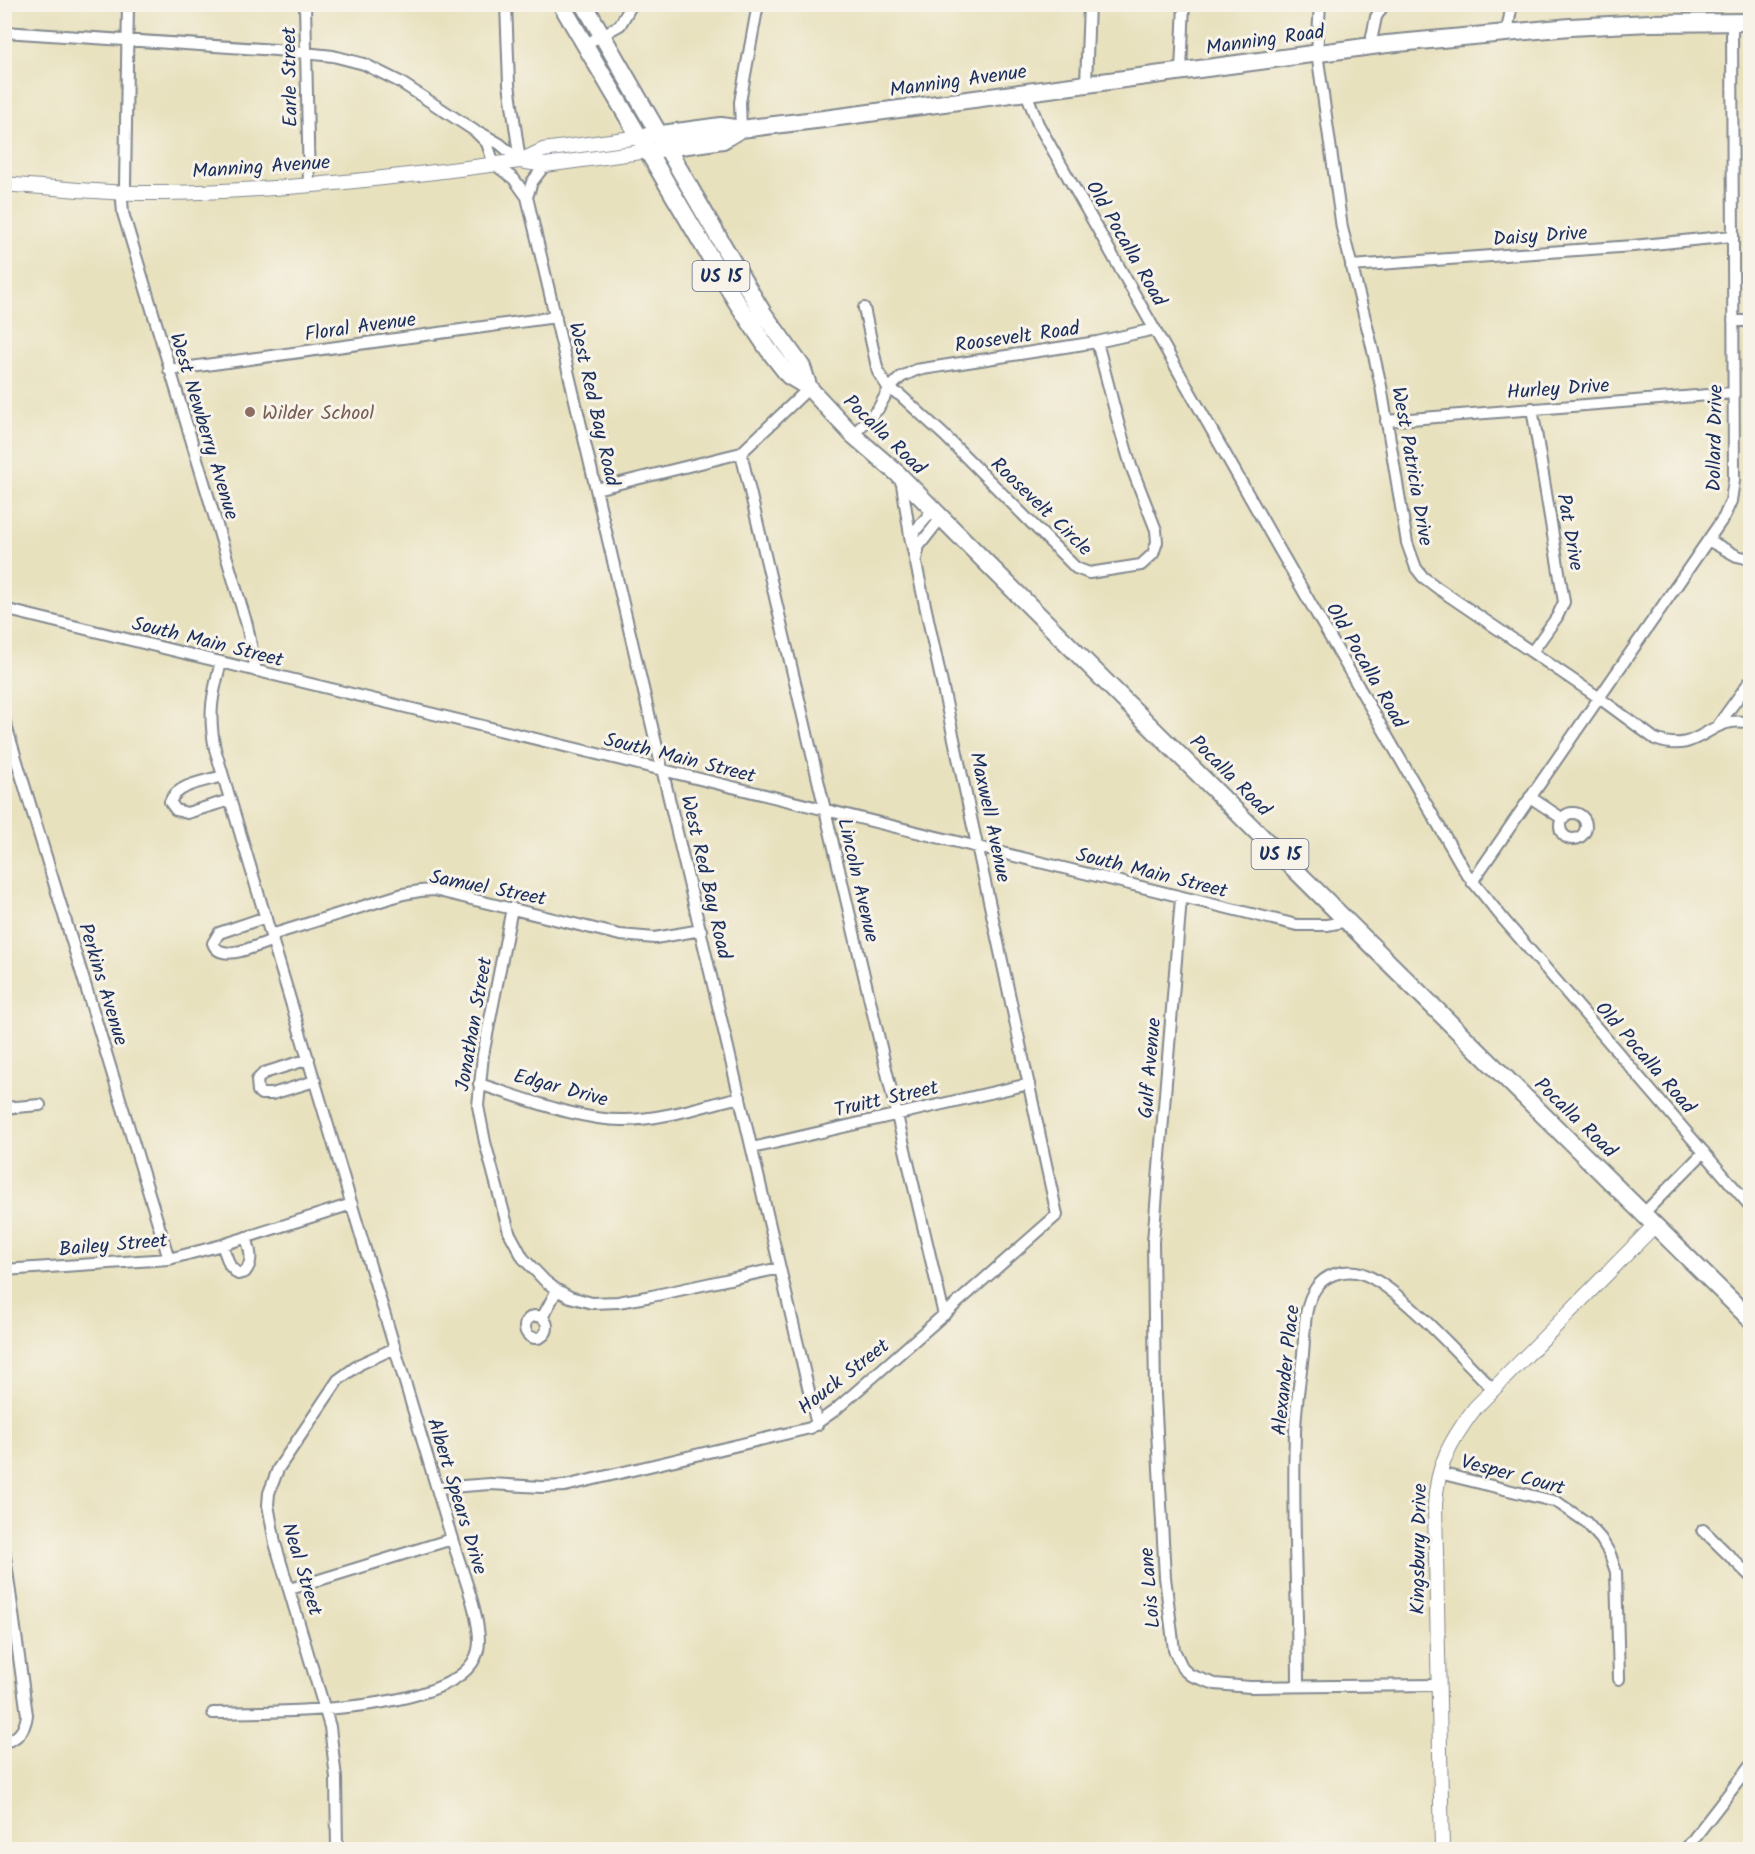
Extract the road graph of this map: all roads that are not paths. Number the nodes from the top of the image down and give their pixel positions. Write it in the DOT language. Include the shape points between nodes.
graph roads {
  1 [pos="129,4"];
  2 [pos="305,4"];
  3 [pos="506,4"];
  4 [pos="561,4"];
  5 [pos="584,4"];
  6 [pos="632,4"];
  7 [pos="758,4"];
  8 [pos="1089,4"];
  9 [pos="1184,4"];
  10 [pos="1320,4"];
  11 [pos="1384,4"];
  12 [pos="1512,4"];
  13 [pos="1732,22"];
  14 [pos="1750,22"];
  15 [pos="1508,31"];
  16 [pos="4,32"];
  17 [pos="602,35"];
  18 [pos="128,40"];
  19 [pos="586,44"];
  20 [pos="1370,46"];
  21 [pos="306,53"];
  22 [pos="1317,53"];
  23 [pos="1181,71"];
  24 [pos="1086,84"];
  25 [pos="1026,92"];
  26 [pos="741,129"];
  27 [pos="475,131"];
  28 [pos="663,141"];
  29 [pos="644,144"];
  30 [pos="520,161"];
  31 [pos="494,164"];
  32 [pos="545,165"];
  33 [pos="4,184"];
  34 [pos="309,186"];
  35 [pos="123,192"];
  36 [pos="527,197"];
  37 [pos="1732,236"];
  38 [pos="1351,266"];
  39 [pos="864,308"];
  40 [pos="556,317"];
  41 [pos="1733,321"];
  42 [pos="1750,321"];
  43 [pos="1155,329"];
  44 [pos="1097,342"];
  45 [pos="169,370"];
  46 [pos="809,388"];
  47 [pos="889,388"];
  48 [pos="1733,393"];
  49 [pos="1532,408"];
  50 [pos="1386,421"];
  51 [pos="853,435"];
  52 [pos="741,453"];
  53 [pos="901,477"];
  54 [pos="596,489"];
  55 [pos="937,514"];
  56 [pos="1708,540"];
  57 [pos="912,545"];
  58 [pos="916,559"];
  59 [pos="1750,559"];
  60 [pos="4,609"];
  61 [pos="1532,652"];
  62 [pos="221,662"];
  63 [pos="256,671"];
  64 [pos="1750,681"];
  65 [pos="1598,697"];
  66 [pos="4,719"];
  67 [pos="1750,723"];
  68 [pos="1719,724"];
  69 [pos="663,771"];
  70 [pos="223,776"];
  71 [pos="1530,797"];
  72 [pos="230,800"];
  73 [pos="825,810"];
  74 [pos="1563,819"];
  75 [pos="979,848"];
  76 [pos="1472,882"];
  77 [pos="1180,898"];
  78 [pos="512,908"];
  79 [pos="266,917"];
  80 [pos="1348,921"];
  81 [pos="701,930"];
  82 [pos="272,937"];
  83 [pos="309,1059"];
  84 [pos="315,1081"];
  85 [pos="479,1084"];
  86 [pos="1029,1084"];
  87 [pos="740,1097"];
  88 [pos="40,1105"];
  89 [pos="4,1108"];
  90 [pos="896,1115"];
  91 [pos="752,1148"];
  92 [pos="1704,1152"];
  93 [pos="352,1204"];
  94 [pos="1750,1206"];
  95 [pos="1649,1219"];
  96 [pos="246,1237"];
  97 [pos="1153,1242"];
  98 [pos="222,1245"];
  99 [pos="169,1259"];
  100 [pos="780,1268"];
  101 [pos="4,1270"];
  102 [pos="557,1290"];
  103 [pos="944,1315"];
  104 [pos="542,1318"];
  105 [pos="1750,1319"];
  106 [pos="395,1348"];
  107 [pos="1493,1389"];
  108 [pos="817,1425"];
  109 [pos="1439,1473"];
  110 [pos="437,1488"];
  111 [pos="1703,1530"];
  112 [pos="452,1539"];
  113 [pos="4,1549"];
  114 [pos="1750,1576"];
  115 [pos="290,1589"];
  116 [pos="1619,1679"];
  117 [pos="1439,1685"];
  118 [pos="1299,1686"];
  119 [pos="325,1708"];
  120 [pos="213,1713"];
  121 [pos="4,1742"];
  122 [pos="1750,1766"];
  123 [pos="338,1850"];
  124 [pos="1442,1850"];
  125 [pos="1685,1850"];
  1 -- 18 [label="street, West Newberry Avenue"];
  2 -- 21 [label="street, Earle Street"];
  3 -- 30 [label="street" via="509,84"];
  4 -- 19 [label="main road, US 15"];
  5 -- 17 [label="main road, US 15"];
  6 -- 17 [label="street" via="624,20"];
  7 -- 26 [label="street" via="740,102"];
  8 -- 24 [label="street"];
  9 -- 23 [label="street"];
  10 -- 22 [label="street, West Patricia Drive"];
  11 -- 20 [label="street" via="1376,17"];
  12 -- 15 [label="street"];
  13 -- 14 [label="main road, Manning Road"];
  13 -- 15 [label="main road, Manning Road"];
  13 -- 37 [label="street, Dollard Drive"];
  15 -- 20 [label="main road, Manning Road"];
  16 -- 18 [label="street"];
  17 -- 19 [label="street"];
  17 -- 28 [label="main road, US 15"];
  18 -- 21 [label="street"];
  18 -- 35 [label="street, West Newberry Avenue"];
  19 -- 29 [label="main road, US 15"];
  20 -- 22 [label="main road, Manning Road"];
  21 -- 27 [label="street" via="344,58 386,74"];
  21 -- 34 [label="street, Earle Street"];
  22 -- 23 [label="main road, Manning Road"];
  22 -- 38 [label="street, West Patricia Drive"];
  23 -- 24 [label="main road, Manning Avenue"];
  24 -- 25 [label="main road, Manning Avenue"];
  25 -- 26 [label="main road, Manning Avenue"];
  25 -- 43 [label="street, Old Pocalla Road" via="1038,124"];
  26 -- 28 [label="main road, Manning Avenue" via="723,140"];
  27 -- 30 [label="street"];
  27 -- 31 [label="street" via="487,143"];
  28 -- 29 [label="main road, Manning Avenue"];
  28 -- 46 [label="main road, Pocalla Road / US 15" via="763,313 802,367"];
  29 -- 30 [label="main road, Manning Avenue" via="543,150"];
  29 -- 32 [label="main road, Manning Avenue"];
  29 -- 46 [label="main road, Pocalla Road / US 15" via="750,323 789,376"];
  30 -- 31 [label="main road, Manning Avenue"];
  30 -- 32 [label="main road, Manning Avenue"];
  31 -- 34 [label="main road, Manning Avenue"];
  31 -- 36 [label="street, West Red Bay Road" via="514,179"];
  32 -- 36 [label="street"];
  33 -- 35 [label="main road, Manning Avenue"];
  34 -- 35 [label="main road, Manning Avenue" via="232,192"];
  35 -- 45 [label="street, West Newberry Avenue" via="123,213"];
  36 -- 40 [label="street, West Red Bay Road"];
  37 -- 38 [label="street, Daisy Drive"];
  37 -- 41 [label="street, Dollard Drive"];
  38 -- 50 [label="street, West Patricia Drive"];
  39 -- 47 [label="street" via="878,372"];
  40 -- 45 [label="street, Floral Avenue"];
  40 -- 54 [label="street, West Red Bay Road"];
  41 -- 42 [label="street"];
  41 -- 48 [label="street, Dollard Drive"];
  43 -- 44 [label="street, Roosevelt Road"];
  43 -- 76 [label="street, Old Pocalla Road"];
  44 -- 47 [label="street, Roosevelt Road" via="916,369"];
  44 -- 47 [label="street, Roosevelt Circle" via="1128,456 1158,537 1153,555 1141,565 1129,568 1089,573 1076,568 945,436"];
  45 -- 63 [label="street, West Newberry Avenue" via="247,625"];
  46 -- 51 [label="main road, Pocalla Road / US 15"];
  46 -- 52 [label="street"];
  47 -- 51 [label="street" via="878,409"];
  48 -- 49 [label="street, Hurley Drive"];
  48 -- 56 [label="street, Dollard Drive" via="1733,493 1724,517"];
  49 -- 50 [label="street, Hurley Drive"];
  49 -- 61 [label="street, Pat Drive" via="1564,602"];
  50 -- 61 [label="street, West Patricia Drive" via="1407,543 1416,568 1439,590"];
  51 -- 53 [label="main road, Pocalla Road / US 15"];
  52 -- 54 [label="street"];
  52 -- 73 [label="street, Lincoln Avenue"];
  53 -- 55 [label="main road, Pocalla Road / US 15"];
  53 -- 57 [label="street, Maxwell Avenue"];
  54 -- 69 [label="street, West Red Bay Road"];
  55 -- 57 [label="street" via="916,531"];
  55 -- 58 [label="street"];
  55 -- 80 [label="main road, Pocalla Road / US 15"];
  56 -- 59 [label="street"];
  56 -- 65 [label="street, Dollard Drive"];
  57 -- 58 [label="street, Maxwell Avenue"];
  58 -- 75 [label="street, Maxwell Avenue"];
  60 -- 62 [label="street, South Main Street"];
  61 -- 65 [label="street, West Patricia Drive"];
  62 -- 63 [label="street, South Main Street"];
  62 -- 70 [label="street, Albert Spears Drive" via="210,715"];
  63 -- 69 [label="street, South Main Street"];
  64 -- 68 [label="street"];
  65 -- 68 [label="street, West Patricia Drive" via="1666,743 1687,743"];
  65 -- 71 [label="street, Dollard Drive"];
  66 -- 99 [label="street, Perkins Avenue"];
  67 -- 68 [label="street, West Patricia Drive"];
  69 -- 73 [label="street, South Main Street"];
  69 -- 81 [label="street, West Red Bay Road"];
  70 -- 72 [label="street, Albert Spears Drive"];
  70 -- 72 [label="street" via="181,789 170,802 176,810 187,813"];
  71 -- 74 [label="street"];
  71 -- 76 [label="street, Dollard Drive"];
  72 -- 79 [label="street, Albert Spears Drive"];
  73 -- 75 [label="street, South Main Street"];
  73 -- 90 [label="street, Lincoln Avenue"];
  75 -- 77 [label="street, South Main Street"];
  75 -- 86 [label="street, Maxwell Avenue"];
  76 -- 92 [label="street, Old Pocalla Road"];
  77 -- 80 [label="street, South Main Street" via="1297,925"];
  77 -- 97 [label="street, Gulf Avenue"];
  78 -- 81 [label="street, Samuel Street" via="644,938"];
  78 -- 82 [label="street, Samuel Street" via="434,890 420,891"];
  78 -- 85 [label="street, Jonathan Street"];
  79 -- 82 [label="street, Albert Spears Drive"];
  79 -- 82 [label="street" via="219,933 213,943 220,953 228,954"];
  80 -- 95 [label="main road, Pocalla Road / US 15"];
  81 -- 87 [label="street, West Red Bay Road"];
  82 -- 83 [label="street, Albert Spears Drive"];
  83 -- 84 [label="street, Albert Spears Drive"];
  83 -- 84 [label="street" via="264,1073 257,1080 258,1091 272,1094"];
  84 -- 93 [label="street, Albert Spears Drive"];
  85 -- 87 [label="street, Edgar Drive" via="606,1119 644,1119"];
  85 -- 102 [label="street, Jonathan Street" via="479,1116 512,1242 530,1266"];
  86 -- 90 [label="street, Truitt Street"];
  86 -- 103 [label="street, Houck Street" via="1057,1215"];
  87 -- 91 [label="street, West Red Bay Road"];
  88 -- 89 [label="street"];
  90 -- 91 [label="street, Truitt Street"];
  90 -- 103 [label="street, Lincoln Avenue"];
  91 -- 100 [label="street, West Red Bay Road"];
  92 -- 94 [label="street, Old Pocalla Road"];
  92 -- 95 [label="street"];
  93 -- 96 [label="street, Bailey Street"];
  93 -- 106 [label="street, Albert Spears Drive"];
  95 -- 105 [label="main road, Pocalla Road / US 15"];
  95 -- 107 [label="main road, Kingsbury Drive"];
  96 -- 98 [label="street, Bailey Street"];
  96 -- 98 [label="street" via="251,1258 245,1272 238,1274 233,1270"];
  97 -- 118 [label="street, Lois Lane" via="1155,1395 1165,1577 1174,1650 1183,1669 1215,1684"];
  98 -- 99 [label="street, Bailey Street"];
  99 -- 101 [label="street, Bailey Street"];
  100 -- 102 [label="street, Jonathan Street" via="618,1302 592,1303"];
  100 -- 108 [label="street, West Red Bay Road"];
  102 -- 104 [label="street"];
  103 -- 108 [label="street, Houck Street"];
  106 -- 110 [label="street, Albert Spears Drive"];
  106 -- 115 [label="street, Neal Street" via="360,1364 338,1380 275,1476 268,1499 269,1521"];
  107 -- 109 [label="main road, Kingsbury Drive" via="1452,1440"];
  107 -- 118 [label="street, Alexander Place" via="1385,1284 1349,1271 1327,1277 1315,1288 1305,1326 1295,1435"];
  108 -- 110 [label="street, Houck Street" via="565,1486 490,1484"];
  109 -- 116 [label="street, Vesper Court" via="1557,1502 1586,1522 1601,1539 1616,1572"];
  109 -- 117 [label="main road, Kingsbury Drive" via="1435,1504"];
  110 -- 112 [label="street, Albert Spears Drive"];
  111 -- 114 [label="street"];
  112 -- 115 [label="street"];
  112 -- 119 [label="street, Albert Spears Drive" via="477,1623 479,1642 474,1661 458,1676 422,1694 369,1705"];
  113 -- 121 [label="street" via="27,1715 19,1735"];
  115 -- 119 [label="street, Neal Street"];
  117 -- 118 [label="street, Lois Lane"];
  117 -- 124 [label="main road, Kingsbury Drive"];
  119 -- 120 [label="street, Albert Spears Drive"];
  119 -- 123 [label="street, Neal Street" via="334,1759"];
  122 -- 125 [label="street"];
}
